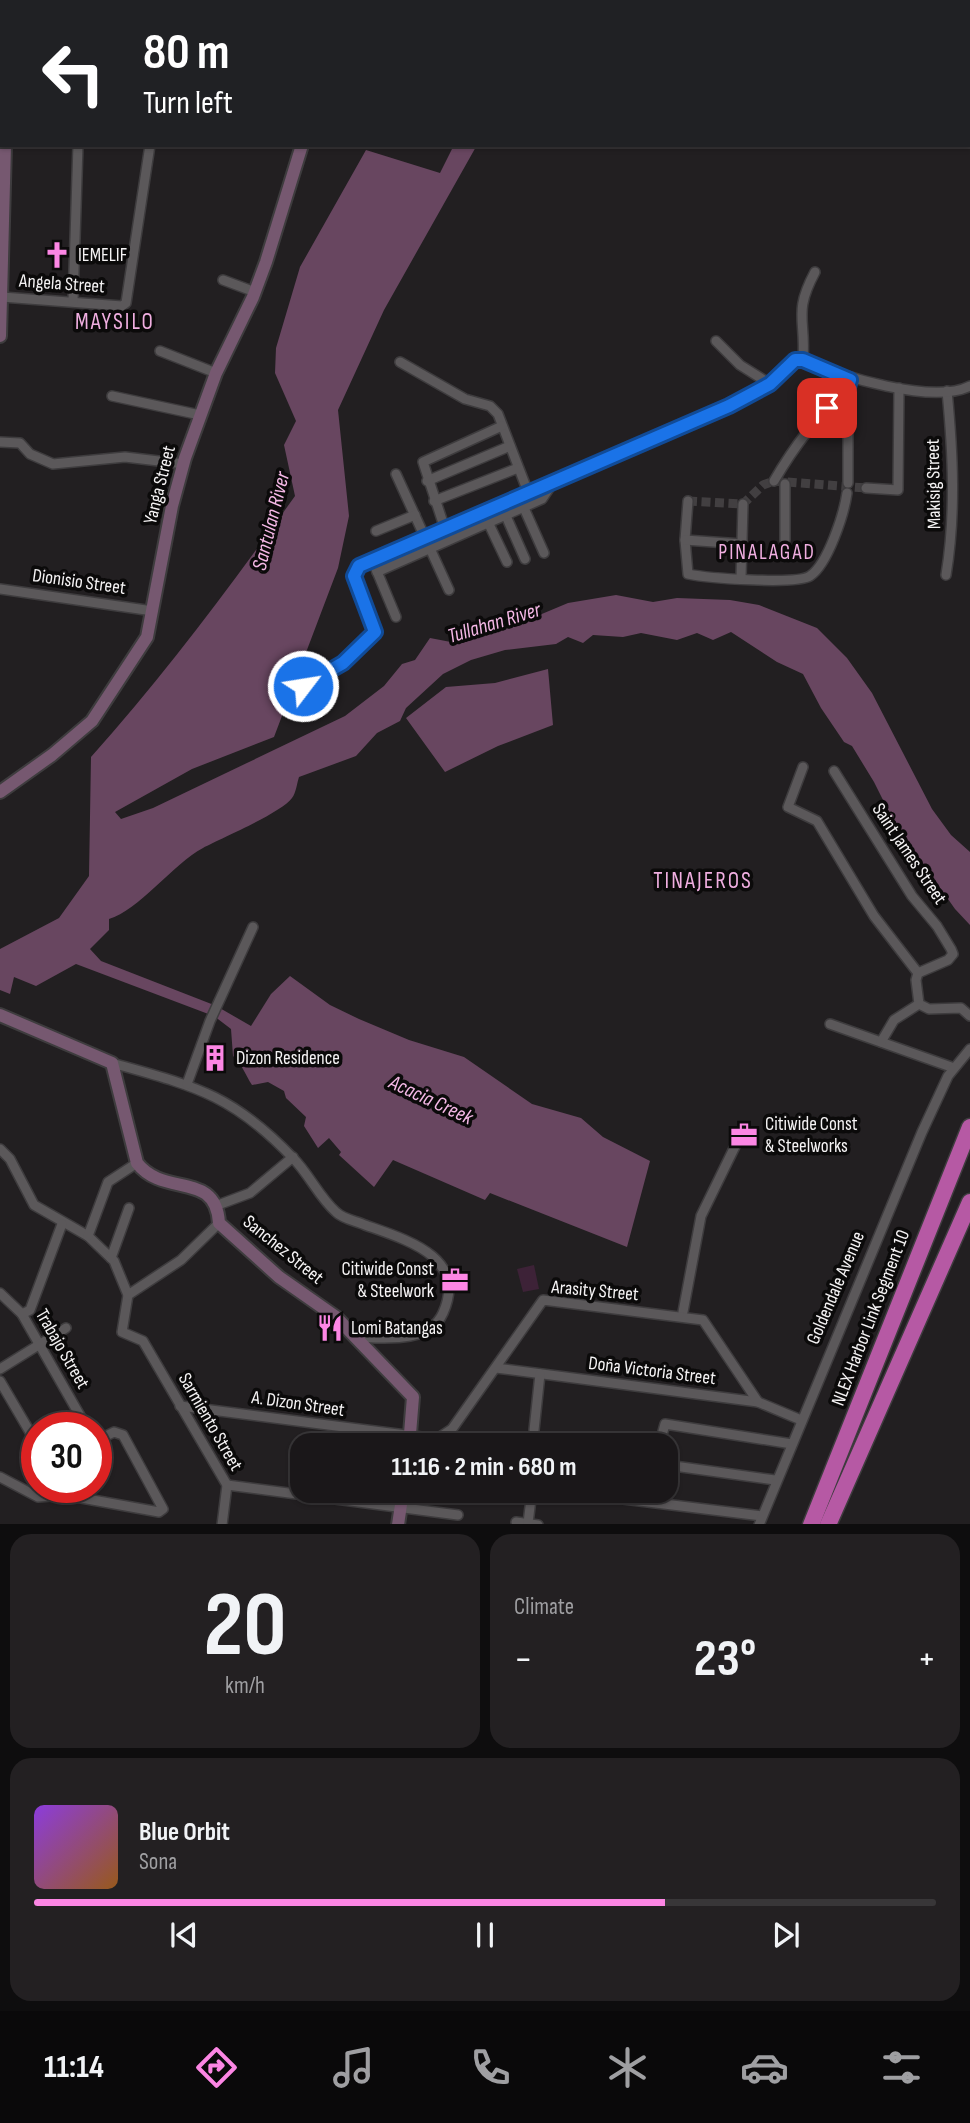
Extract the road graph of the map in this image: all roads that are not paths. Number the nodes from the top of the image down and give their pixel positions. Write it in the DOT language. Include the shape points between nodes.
graph roads {
  1 [pos="5,147"];
  2 [pos="78,147"];
  3 [pos="150,147"];
  4 [pos="301,147"];
  5 [pos="815,272"];
  6 [pos="223,279"];
  7 [pos="255,292"];
  8 [pos="2,297"];
  9 [pos="73,301"];
  10 [pos="0,336"];
  11 [pos="716,341"];
  12 [pos="160,351"];
  13 [pos="802,360"];
  14 [pos="400,362"];
  15 [pos="216,373"];
  16 [pos="850,380"];
  17 [pos="770,384"];
  18 [pos="970,386"];
  19 [pos="899,388"];
  20 [pos="847,391"];
  21 [pos="947,391"];
  22 [pos="112,396"];
  23 [pos="200,415"];
  24 [pos="502,426"];
  25 [pos="0,442"];
  26 [pos="510,446"];
  27 [pos="184,464"];
  28 [pos="519,468"];
  29 [pos="396,474"];
  30 [pos="554,480"];
  31 [pos="427,481"];
  32 [pos="774,481"];
  33 [pos="785,484"];
  34 [pos="866,488"];
  35 [pos="528,492"];
  36 [pos="434,501"];
  37 [pos="688,501"];
  38 [pos="743,504"];
  39 [pos="524,508"];
  40 [pos="484,513"];
  41 [pos="415,515"];
  42 [pos="506,516"];
  43 [pos="489,524"];
  44 [pos="445,529"];
  45 [pos="376,531"];
  46 [pos="425,538"];
  47 [pos="685,540"];
  48 [pos="785,540"];
  49 [pos="741,544"];
  50 [pos="430,549"];
  51 [pos="544,553"];
  52 [pos="525,559"];
  53 [pos="373,561"];
  54 [pos="507,562"];
  55 [pos="377,572"];
  56 [pos="946,575"];
  57 [pos="741,578"];
  58 [pos="0,589"];
  59 [pos="449,590"];
  60 [pos="153,611"];
  61 [pos="396,617"];
  62 [pos="303,686"];
  63 [pos="803,767"];
  64 [pos="834,771"];
  65 [pos="0,792"];
  66 [pos="253,927"];
  67 [pos="919,973"];
  68 [pos="919,1004"];
  69 [pos="0,1014"];
  70 [pos="970,1016"];
  71 [pos="830,1024"];
  72 [pos="881,1042"];
  73 [pos="970,1049"];
  74 [pos="112,1063"];
  75 [pos="954,1069"];
  76 [pos="187,1084"];
  77 [pos="970,1127"];
  78 [pos="743,1130"];
  79 [pos="0,1149"];
  80 [pos="293,1157"];
  81 [pos="137,1163"];
  82 [pos="970,1202"];
  83 [pos="218,1205"];
  84 [pos="130,1208"];
  85 [pos="219,1223"];
  86 [pos="62,1224"];
  87 [pos="88,1236"];
  88 [pos="111,1258"];
  89 [pos="0,1293"];
  90 [pos="128,1295"];
  91 [pos="683,1311"];
  92 [pos="22,1314"];
  93 [pos="66,1328"];
  94 [pos="356,1337"];
  95 [pos="40,1347"];
  96 [pos="496,1368"];
  97 [pos="0,1369"];
  98 [pos="540,1374"];
  99 [pos="0,1381"];
  100 [pos="758,1402"];
  101 [pos="180,1406"];
  102 [pos="78,1412"];
  103 [pos="21,1417"];
  104 [pos="802,1420"];
  105 [pos="534,1430"];
  106 [pos="357,1433"];
  107 [pos="411,1433"];
  108 [pos="448,1433"];
  109 [pos="661,1433"];
  110 [pos="112,1434"];
  111 [pos="792,1444"];
  112 [pos="678,1467"];
  113 [pos="0,1477"];
  114 [pos="775,1480"];
  115 [pos="227,1485"];
  116 [pos="21,1488"];
  117 [pos="112,1502"];
  118 [pos="401,1503"];
  119 [pos="532,1503"];
  120 [pos="642,1503"];
  121 [pos="400,1510"];
  122 [pos="458,1515"];
  123 [pos="760,1520"];
  124 [pos="516,1522"];
  125 [pos="222,1524"];
  126 [pos="398,1524"];
  127 [pos="533,1524"];
  128 [pos="811,1524"];
  129 [pos="828,1524"];
  1 -- 8 [label="street"];
  2 -- 9 [label="street"];
  3 -- 9 [label="street, Angela Street" via="126,303"];
  4 -- 7 [label="street, Yanga Street"];
  5 -- 13 [label="street" via="800,315 805,339"];
  6 -- 7 [label="street"];
  7 -- 15 [label="street, Yanga Street"];
  8 -- 9 [label="street, Angela Street"];
  8 -- 10 [label="street"];
  11 -- 17 [label="street" via="740,365"];
  12 -- 15 [label="street"];
  13 -- 16 [label="street"];
  13 -- 17 [label="street" via="793,362"];
  14 -- 24 [label="street" via="465,399 490,406"];
  15 -- 23 [label="street, Yanga Street"];
  16 -- 19 [label="street"];
  16 -- 20 [label="street"];
  17 -- 30 [label="street"];
  18 -- 21 [label="street"];
  19 -- 21 [label="street"];
  19 -- 34 [label="street" via="898,490"];
  20 -- 32 [label="street" via="827,408"];
  20 -- 57 [label="street" via="847,488 839,527 815,572 798,579"];
  21 -- 56 [label="street, Makisig Street" via="953,492"];
  22 -- 23 [label="street"];
  23 -- 27 [label="street, Yanga Street"];
  24 -- 26 [label="street"];
  24 -- 31 [label="street" via="425,460"];
  25 -- 27 [label="street" via="20,443 30,454 53,464 125,457"];
  26 -- 28 [label="street"];
  26 -- 31 [label="street"];
  27 -- 60 [label="street, Yanga Street"];
  28 -- 35 [label="street"];
  28 -- 36 [label="street"];
  29 -- 41 [label="street"];
  30 -- 35 [label="street"];
  30 -- 39 [label="street" via="542,499"];
  31 -- 36 [label="street"];
  33 -- 48 [label="street"];
  35 -- 40 [label="street"];
  36 -- 44 [label="street"];
  37 -- 47 [label="street"];
  38 -- 49 [label="street"];
  39 -- 42 [label="street"];
  39 -- 51 [label="street"];
  40 -- 43 [label="street"];
  40 -- 44 [label="street"];
  41 -- 45 [label="street"];
  41 -- 46 [label="street"];
  42 -- 43 [label="street"];
  42 -- 52 [label="street"];
  43 -- 50 [label="street"];
  43 -- 54 [label="street"];
  44 -- 46 [label="street"];
  46 -- 50 [label="street"];
  46 -- 53 [label="street"];
  47 -- 49 [label="street"];
  47 -- 57 [label="street" via="688,574"];
  49 -- 57 [label="street"];
  50 -- 55 [label="street"];
  50 -- 59 [label="street"];
  53 -- 55 [label="street"];
  53 -- 62 [label="street" via="359,566 354,576 375,632 343,663"];
  55 -- 61 [label="street"];
  58 -- 60 [label="street, Dionisio Street"];
  60 -- 65 [label="street, Yanga Street" via="147,637 92,721"];
  63 -- 67 [label="street" via="788,807 817,821 874,916"];
  64 -- 67 [label="street, Saint James Street" via="953,954"];
  66 -- 76 [label="street"];
  67 -- 68 [label="street"];
  68 -- 70 [label="street" via="929,1009 961,1008"];
  68 -- 72 [label="street" via="894,1020"];
  69 -- 74 [label="street"];
  71 -- 72 [label="street"];
  72 -- 75 [label="street"];
  73 -- 75 [label="street"];
  74 -- 76 [label="street"];
  74 -- 81 [label="street"];
  75 -- 104 [label="street, Goldendale Avenue" via="896,1189"];
  76 -- 80 [label="street" via="232,1104"];
  77 -- 128 [label="highway, NLEX Harbor Link Segment 10"];
  78 -- 91 [label="street" via="701,1216"];
  79 -- 86 [label="street" via="10,1159 29,1198"];
  80 -- 83 [label="street" via="250,1193"];
  80 -- 94 [label="street" via="337,1214 420,1248 439,1263 450,1280 445,1308 430,1329 399,1337"];
  81 -- 83 [label="street" via="152,1177 204,1192"];
  81 -- 87 [label="street" via="107,1182"];
  82 -- 129 [label="highway, NLEX Harbor Link Segment 10"];
  83 -- 85 [label="street, Sanchez Street"];
  84 -- 88 [label="street"];
  85 -- 90 [label="street" via="181,1261"];
  85 -- 94 [label="street, Sanchez Street"];
  86 -- 87 [label="street"];
  86 -- 92 [label="street" via="30,1310"];
  87 -- 88 [label="street"];
  88 -- 90 [label="street"];
  89 -- 92 [label="street, Trabajo Street"];
  90 -- 101 [label="street, Sarmiento Street" via="122,1332 143,1341"];
  92 -- 95 [label="street, Trabajo Street"];
  93 -- 95 [label="street"];
  94 -- 107 [label="street, Sanchez Street" via="413,1396"];
  95 -- 97 [label="street"];
  95 -- 102 [label="street, Trabajo Street"];
  96 -- 98 [label="street, Doña Victoria Street"];
  96 -- 100 [label="street, Arasity Street" via="544,1300 703,1320"];
  96 -- 108 [label="street, Arasity Street"];
  98 -- 100 [label="street, Doña Victoria Street"];
  98 -- 105 [label="street"];
  99 -- 103 [label="street"];
  100 -- 104 [label="street, Doña Victoria Street"];
  101 -- 106 [label="street, A. Dizon Street"];
  101 -- 115 [label="street, Sarmiento Street"];
  104 -- 111 [label="street, Goldendale Avenue"];
  109 -- 111 [label="street" via="663,1425"];
  110 -- 117 [label="street" via="118,1432 163,1509 159,1512"];
  111 -- 114 [label="street, Goldendale Avenue"];
  112 -- 114 [label="street"];
  113 -- 116 [label="street"];
  114 -- 123 [label="street, Goldendale Avenue"];
  115 -- 121 [label="street"];
  115 -- 125 [label="street, Sarmiento Street"];
  118 -- 121 [label="street"];
  119 -- 127 [label="street"];
  120 -- 123 [label="street"];
  121 -- 122 [label="street"];
  121 -- 126 [label="street"];
  124 -- 127 [label="street"];
}
